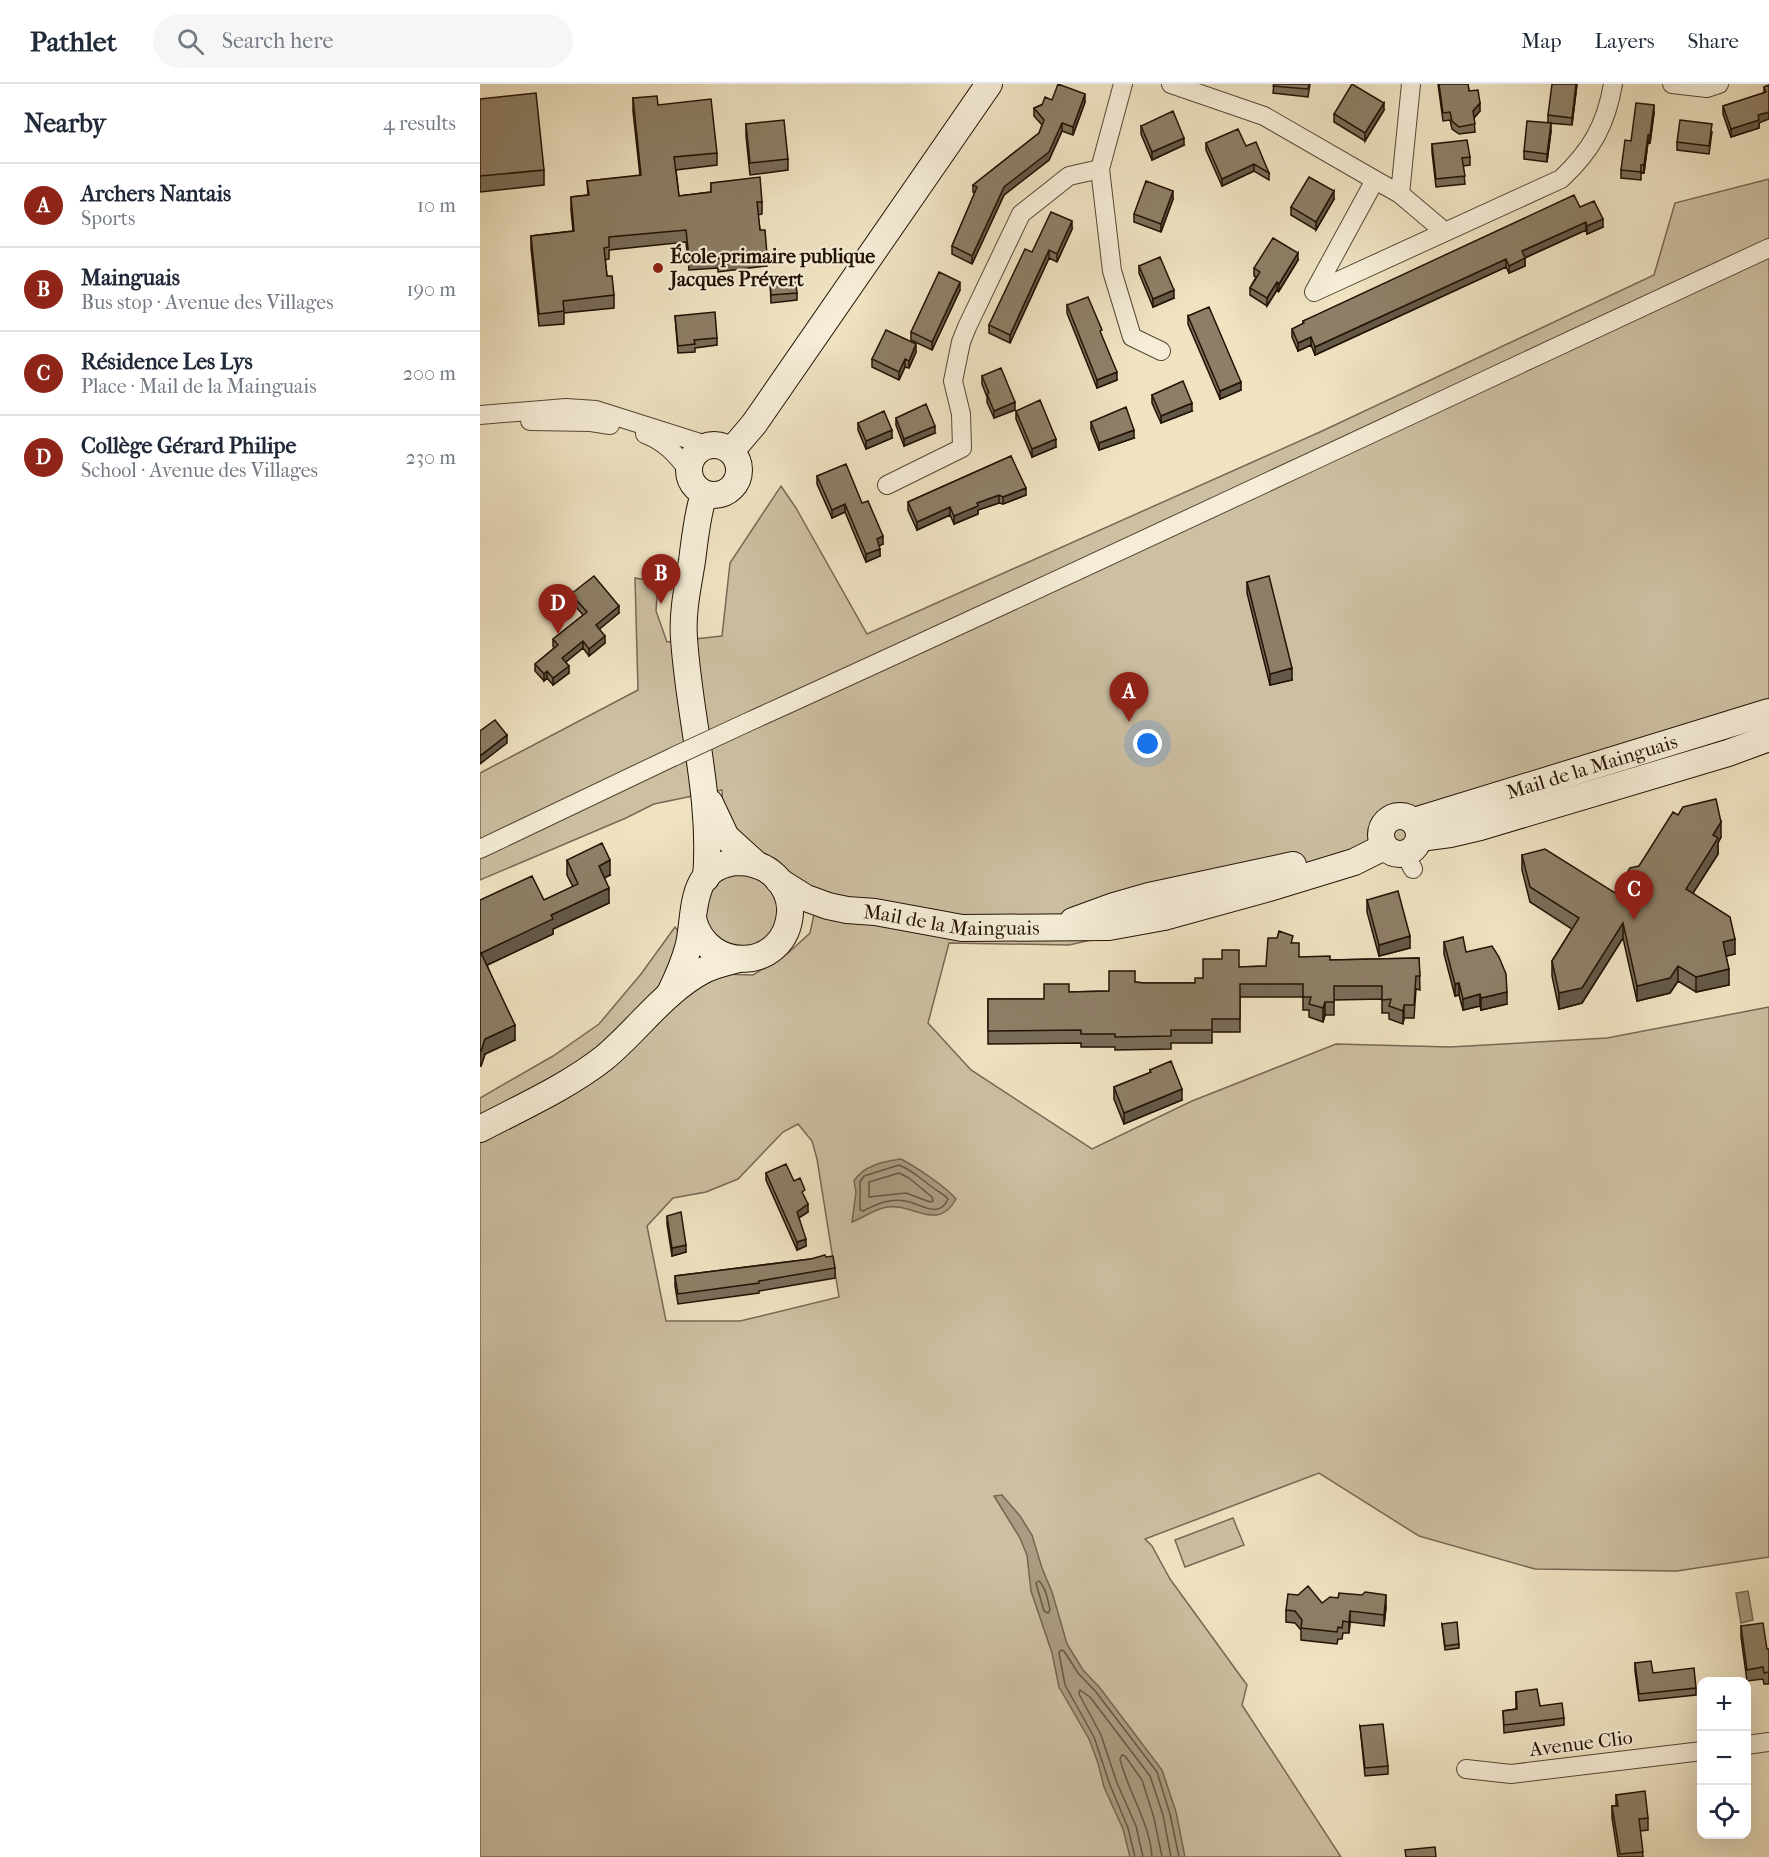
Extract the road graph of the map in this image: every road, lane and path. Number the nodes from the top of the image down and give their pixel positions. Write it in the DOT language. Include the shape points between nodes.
graph roads {
  1 [pos="989,84"];
  2 [pos="1123,84"];
  3 [pos="1171,84"];
  4 [pos="1410,84"];
  5 [pos="1613,84"];
  6 [pos="1672,84"];
  7 [pos="1719,84"];
  8 [pos="1100,169"];
  9 [pos="1374,180"];
  10 [pos="1400,194"];
  11 [pos="1445,232"];
  12 [pos="1769,248"];
  13 [pos="1161,351"];
  14 [pos="480,415"];
  15 [pos="480,424"];
  16 [pos="704,447"];
  17 [pos="731,451"];
  18 [pos="688,470"];
  19 [pos="887,485"];
  20 [pos="704,494"];
  21 [pos="1769,712"];
  22 [pos="1769,738"];
  23 [pos="704,789"];
  24 [pos="1403,845"];
  25 [pos="480,849"];
  26 [pos="757,865"];
  27 [pos="706,878"];
  28 [pos="779,881"];
  29 [pos="847,910"];
  30 [pos="693,919"];
  31 [pos="781,939"];
  32 [pos="739,959"];
  33 [pos="669,994"];
  34 [pos="480,1129"];
  35 [pos="1769,1742"];
  36 [pos="1751,1744"];
  37 [pos="1697,1751"];
  38 [pos="1466,1769"];
  1 -- 17 [label="street" via="754,424"];
  2 -- 8 [label="street"];
  3 -- 9 [label="street" via="1264,116"];
  4 -- 10 [label="street"];
  5 -- 11 [label="street" via="1598,135 1580,162 1561,179"];
  6 -- 7 [label="street" via="1707,88"];
  8 -- 13 [label="street" via="1112,270 1132,338"];
  8 -- 19 [label="street" via="1069,176 1021,214 961,342 953,381 961,414 962,448"];
  9 -- 10 [label="street"];
  9 -- 11 [label="street" via="1314,292"];
  10 -- 11 [label="street"];
  12 -- 25 [label="street, bridge"];
  14 -- 16 [label="street" via="566,408 596,410"];
  15 -- 18 [label="street" via="591,422 635,430 654,437 674,452"];
  16 -- 17 [label="street" via="723,446"];
  16 -- 18 [label="street" via="695,452"];
  17 -- 20 [label="street" via="739,466 735,483 722,494"];
  18 -- 20 [label="street" via="693,484"];
  20 -- 23 [label="street" via="685,605 684,636"];
  21 -- 24 [label="street, Mail de la Mainguais" via="1421,819"];
  22 -- 24 [label="street, Mail de la Mainguais" via="1491,823"];
  23 -- 26 [label="street" via="726,837"];
  23 -- 27 [label="street"];
  24 -- 29 [label="street, Mail de la Mainguais" via="1164,917 1109,927 962,928"];
  26 -- 27 [label="street" via="734,863 718,868"];
  26 -- 28 [label="street"];
  27 -- 30 [label="street" via="696,894"];
  28 -- 29 [label="street, Mail de la Mainguais" via="806,898"];
  28 -- 31 [label="street" via="790,909"];
  29 -- 31 [label="street, Mail de la Mainguais" via="810,921"];
  30 -- 32 [label="street" via="708,946"];
  30 -- 33 [label="street" via="686,954"];
  31 -- 32 [label="street" via="764,954"];
  32 -- 33 [label="street" via="705,970"];
  33 -- 34 [label="street" via="636,1030 585,1072"];
  35 -- 36 [label="street"];
  37 -- 38 [label="street, Avenue Clio" via="1511,1774"];
}
